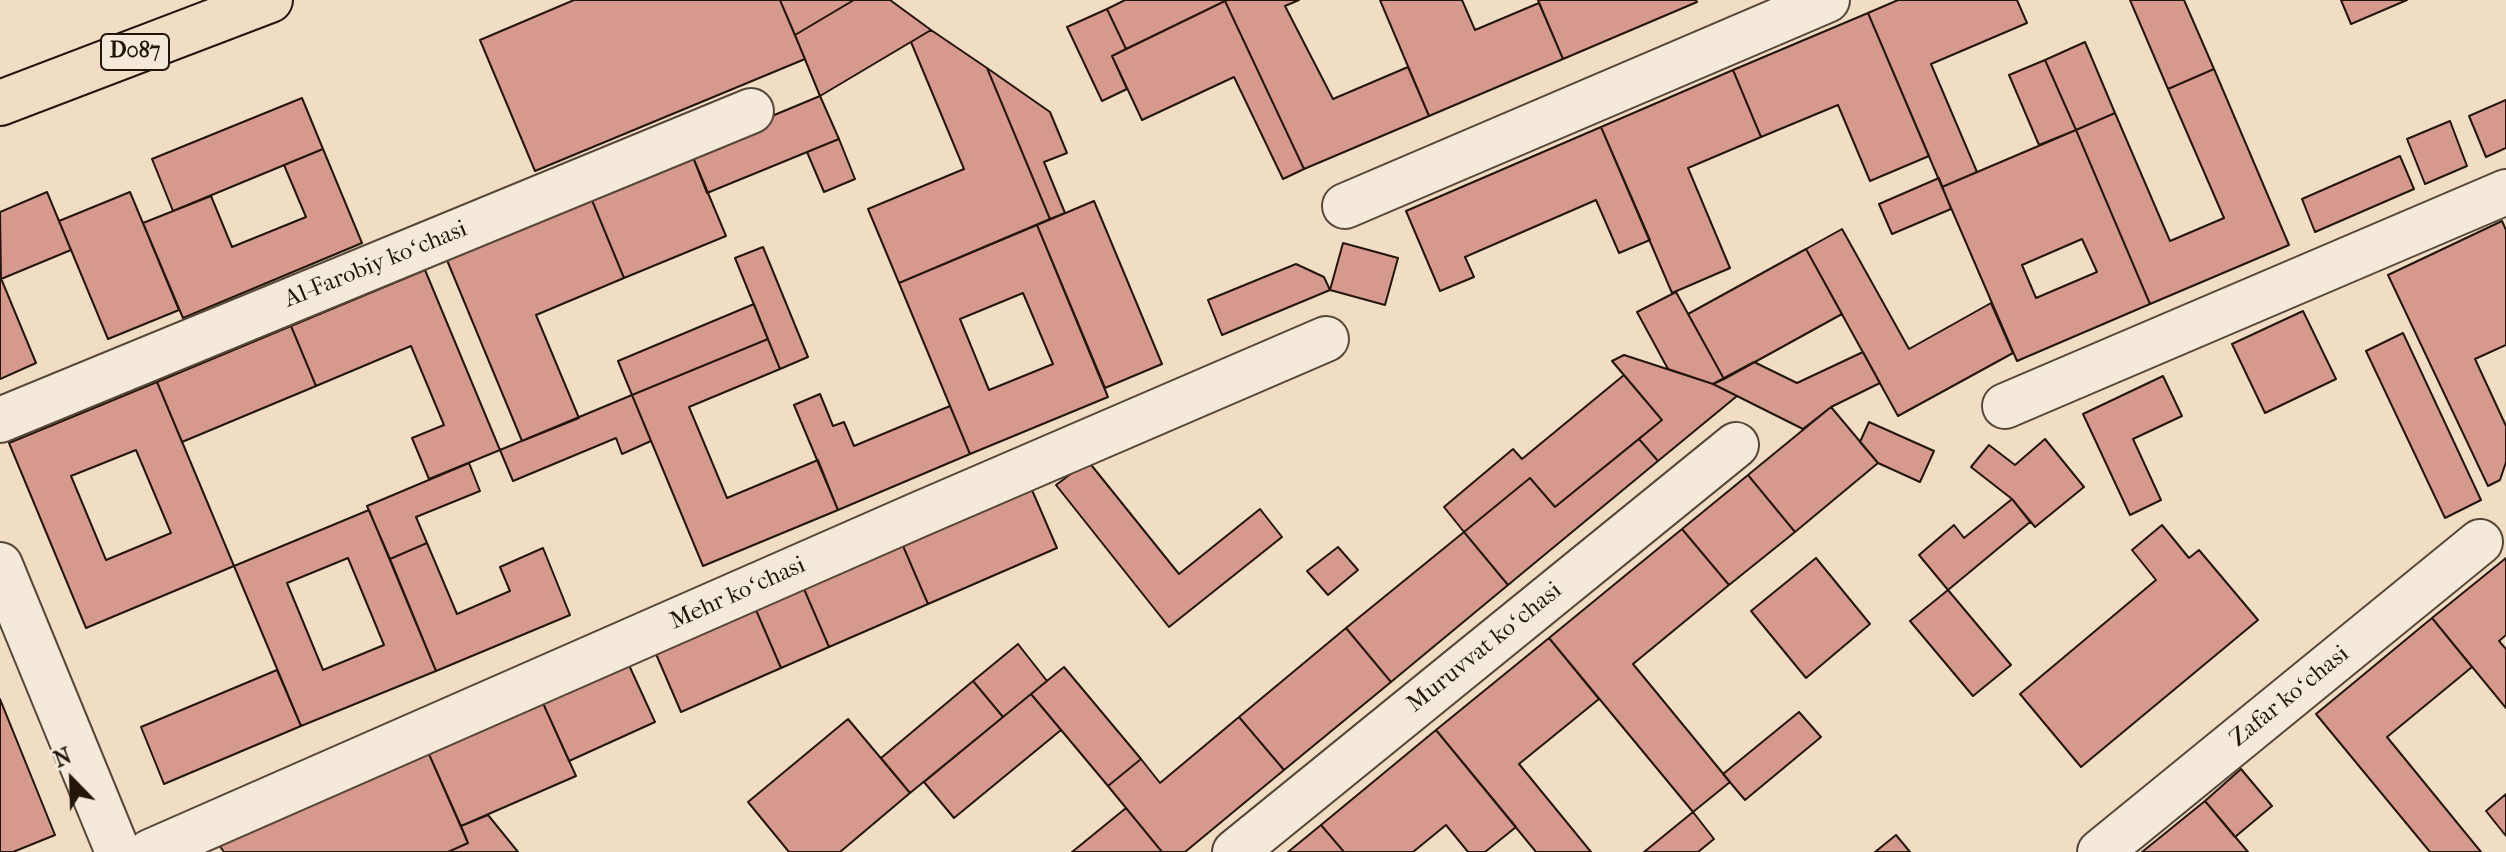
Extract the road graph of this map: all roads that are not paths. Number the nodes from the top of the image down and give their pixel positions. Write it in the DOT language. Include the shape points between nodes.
graph roads {
  1 [pos="270,0"];
  2 [pos="1827,0"];
  3 [pos="0,103"];
  4 [pos="751,111"];
  5 [pos="2506,192"];
  6 [pos="1345,206"];
  7 [pos="1326,339"];
  8 [pos="2005,406"];
  9 [pos="0,420"];
  10 [pos="1736,445"];
  11 [pos="2480,542"];
  12 [pos="0,565"];
  13 [pos="118,852"];
  14 [pos="150,852"];
  15 [pos="1235,852"];
  16 [pos="2100,852"];
  1 -- 3 [label="main road, D087"];
  2 -- 6 [label="street"];
  4 -- 9 [label="street, Al-Farobiy koʻchasi"];
  5 -- 8 [label="street"];
  7 -- 14 [label="street, Mehr koʻchasi"];
  10 -- 15 [label="street, Muruvvat koʻchasi"];
  11 -- 16 [label="street, Zafar koʻchasi"];
  12 -- 13 [label="street"];
}
